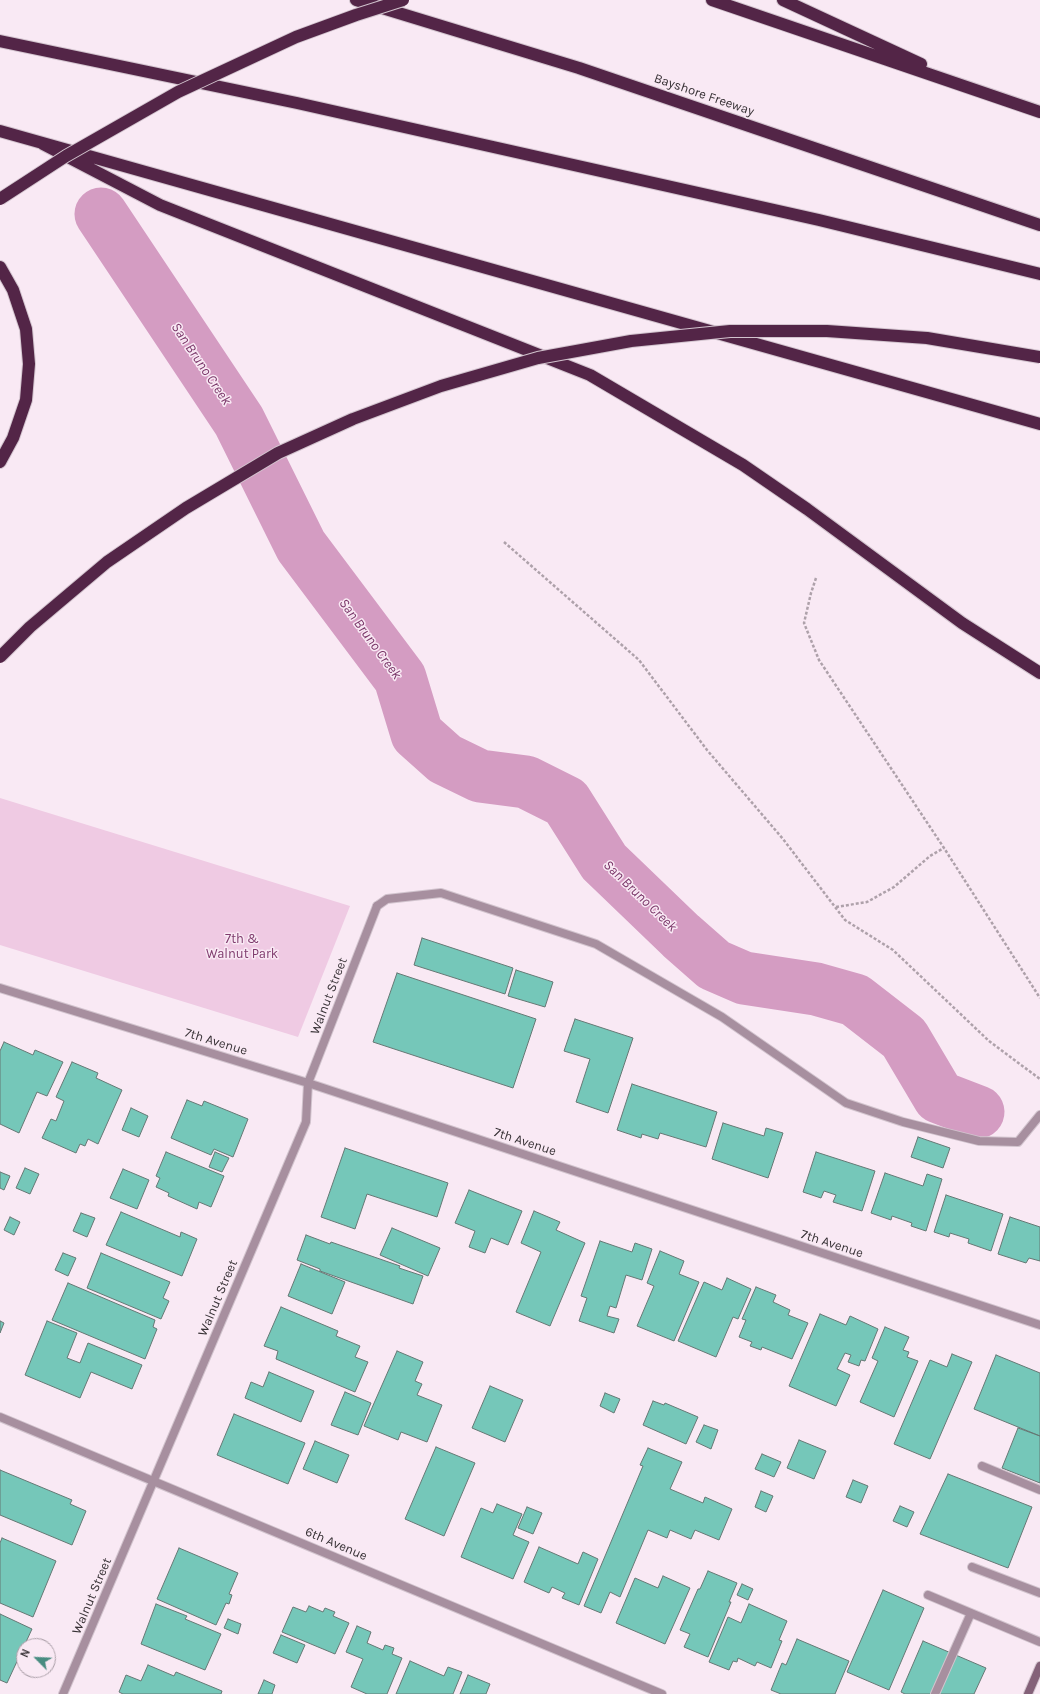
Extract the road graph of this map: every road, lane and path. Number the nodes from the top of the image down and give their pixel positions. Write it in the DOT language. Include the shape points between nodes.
graph roads {
  1 [pos="356,0"];
  2 [pos="403,0"];
  3 [pos="712,0"];
  4 [pos="783,0"];
  5 [pos="0,41"];
  6 [pos="978,91"];
  7 [pos="1040,112"];
  8 [pos="0,132"];
  9 [pos="43,144"];
  10 [pos="0,199"];
  11 [pos="1040,225"];
  12 [pos="0,267"];
  13 [pos="1040,274"];
  14 [pos="1040,357"];
  15 [pos="1040,424"];
  16 [pos="0,462"];
  17 [pos="504,542"];
  18 [pos="816,578"];
  19 [pos="0,657"];
  20 [pos="1040,673"];
  21 [pos="944,848"];
  22 [pos="836,907"];
  23 [pos="0,988"];
  24 [pos="1040,998"];
  25 [pos="1040,1079"];
  26 [pos="308,1083"];
  27 [pos="1040,1116"];
  28 [pos="1040,1324"];
  29 [pos="0,1417"];
  30 [pos="982,1466"];
  31 [pos="154,1481"];
  32 [pos="1040,1490"];
  33 [pos="972,1567"];
  34 [pos="1040,1593"];
  35 [pos="928,1595"];
  36 [pos="971,1613"];
  37 [pos="1040,1642"];
  38 [pos="1040,1666"];
  39 [pos="63,1694"];
  40 [pos="662,1694"];
  41 [pos="935,1694"];
  42 [pos="1028,1694"];
  1 -- 11 [label="highway, Bayshore Freeway" via="593,73"];
  2 -- 10 [label="highway, bridge" via="296,37 178,92 66,156"];
  3 -- 6 [label="highway"];
  4 -- 6 [label="highway"];
  5 -- 13 [label="highway, bridge" via="297,103 819,220"];
  6 -- 7 [label="highway"];
  8 -- 9 [label="highway"];
  9 -- 15 [label="highway"];
  9 -- 20 [label="highway" via="160,205 590,375 749,469 808,508 962,623"];
  12 -- 16 [label="highway" via="13,290 26,329 29,364 26,400 13,438"];
  14 -- 19 [label="highway, bridge" via="927,338 827,331 730,331 631,341 538,358 441,386 353,419 278,453 186,508 107,562 30,627"];
  17 -- 22 [label="path" via="639,660 707,750 783,839"];
  18 -- 21 [label="path" via="804,622 819,660"];
  21 -- 22 [label="path" via="930,856 894,887 867,902"];
  21 -- 24 [label="path"];
  22 -- 25 [label="path" via="845,920 893,950 989,1041"];
  23 -- 26 [label="street, 7th Avenue"];
  26 -- 27 [label="street, Walnut Street" via="377,906 387,899 441,893 596,944 722,1017 846,1103 903,1122 979,1142 1018,1142"];
  26 -- 28 [label="street, 7th Avenue"];
  26 -- 31 [label="street, Walnut Street" via="306,1122"];
  29 -- 31 [label="street, 6th Avenue"];
  30 -- 32 [label="street"];
  31 -- 39 [label="street, Walnut Street"];
  31 -- 40 [label="street, 6th Avenue"];
  33 -- 34 [label="street"];
  35 -- 36 [label="street"];
  36 -- 37 [label="street"];
  36 -- 41 [label="street"];
  38 -- 42 [label="main road"];
}
